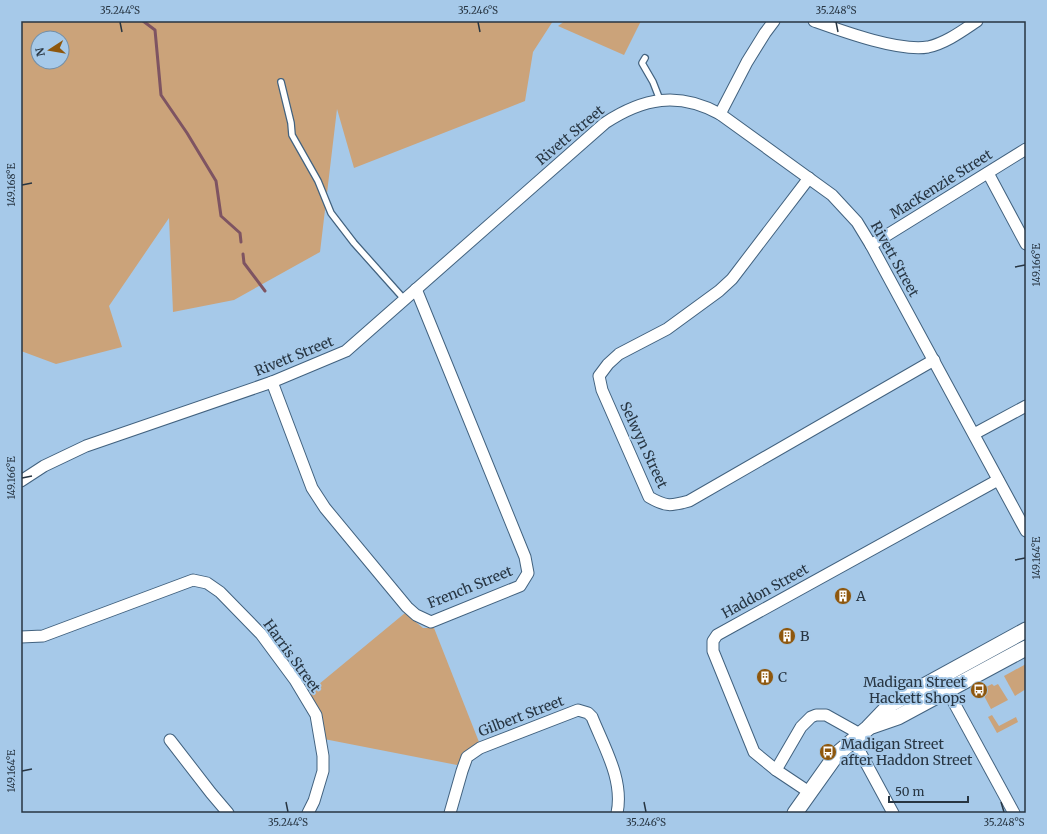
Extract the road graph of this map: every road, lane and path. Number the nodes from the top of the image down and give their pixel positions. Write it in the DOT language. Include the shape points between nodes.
graph roads {
  1 [pos="774,21"];
  2 [pos="814,21"];
  3 [pos="977,21"];
  4 [pos="645,58"];
  5 [pos="281,82"];
  6 [pos="660,100"];
  7 [pos="720,114"];
  8 [pos="1026,149"];
  9 [pos="988,173"];
  10 [pos="809,178"];
  11 [pos="1026,244"];
  12 [pos="871,245"];
  13 [pos="416,289"];
  14 [pos="404,299"];
  15 [pos="934,360"];
  16 [pos="272,382"];
  17 [pos="1026,406"];
  18 [pos="974,434"];
  19 [pos="998,480"];
  20 [pos="21,481"];
  21 [pos="1026,531"];
  22 [pos="1026,630"];
  23 [pos="21,637"];
  24 [pos="1026,648"];
  25 [pos="947,690"];
  26 [pos="860,734"];
  27 [pos="170,740"];
  28 [pos="776,770"];
  29 [pos="809,792"];
  30 [pos="228,813"];
  31 [pos="308,813"];
  32 [pos="450,813"];
  33 [pos="618,813"];
  34 [pos="795,813"];
  35 [pos="893,813"];
  36 [pos="1014,813"];
  1 -- 7 [label="street" via="747,62"];
  2 -- 3 [label="street" via="864,38 911,48 940,43"];
  4 -- 6 [label="lane" via="642,63"];
  5 -- 14 [label="lane" via="292,135 318,181 331,213"];
  6 -- 7 [label="street, Rivett Street" via="692,102"];
  6 -- 13 [label="street, Rivett Street" via="623,111 606,123"];
  7 -- 10 [label="street, Rivett Street"];
  8 -- 9 [label="street, MacKenzie Street"];
  9 -- 11 [label="street"];
  9 -- 12 [label="street, MacKenzie Street"];
  10 -- 12 [label="street, Rivett Street" via="832,195 857,222"];
  10 -- 15 [label="street, Selwyn Street" via="732,279 667,329 619,354 600,376 602,390 649,497 661,504 674,505 689,501"];
  12 -- 15 [label="street, Rivett Street"];
  13 -- 14 [label="street, Rivett Street"];
  13 -- 16 [label="street, French Street" via="525,557 528,573 520,586 431,622 407,608 325,508 312,488"];
  14 -- 16 [label="street, Rivett Street" via="346,351"];
  15 -- 18 [label="street, Rivett Street"];
  16 -- 20 [label="street, Rivett Street" via="86,446 44,466"];
  17 -- 18 [label="street"];
  18 -- 19 [label="street, Rivett Street"];
  19 -- 21 [label="street, Rivett Street"];
  19 -- 28 [label="street, Haddon Street" via="717,635 713,651 754,752"];
  22 -- 26 [label="street" via="891,704"];
  23 -- 31 [label="street, Harris Street" via="43,636 193,580 207,583 220,592 261,634 295,680 316,716 323,756 322,771"];
  24 -- 25 [label="street"];
  25 -- 26 [label="street"];
  25 -- 36 [label="street"];
  26 -- 28 [label="street" via="826,715 811,717 801,727"];
  26 -- 29 [label="street" via="837,754"];
  26 -- 35 [label="street"];
  27 -- 30 [label="street"];
  28 -- 29 [label="street, Haddon Street"];
  29 -- 34 [label="street"];
  32 -- 33 [label="street, Gilbert Street" via="467,757 480,748 578,710 588,713 592,718 617,779"];
}
